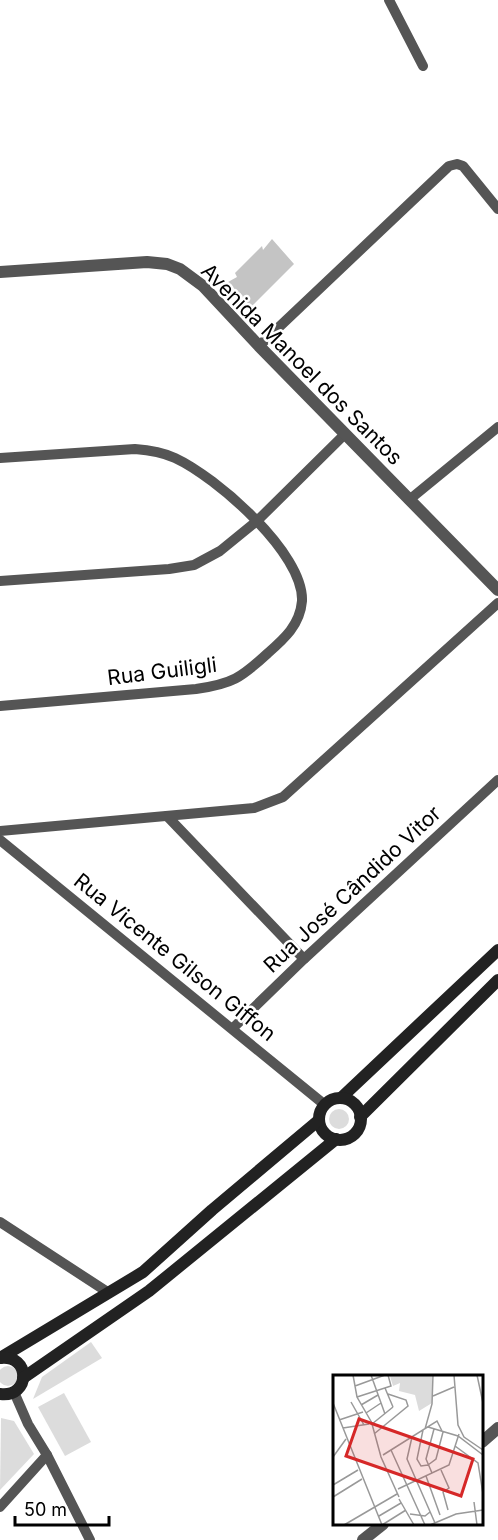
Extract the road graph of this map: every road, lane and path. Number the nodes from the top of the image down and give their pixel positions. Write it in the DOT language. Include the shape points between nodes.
graph roads {
  1 [pos="389,0"];
  2 [pos="423,66"];
  3 [pos="498,209"];
  4 [pos="0,273"];
  5 [pos="259,346"];
  6 [pos="498,427"];
  7 [pos="345,434"];
  8 [pos="0,458"];
  9 [pos="409,500"];
  10 [pos="258,520"];
  11 [pos="0,581"];
  12 [pos="498,590"];
  13 [pos="498,603"];
  14 [pos="0,706"];
  15 [pos="498,780"];
  16 [pos="167,816"];
  17 [pos="0,831"];
  18 [pos="0,840"];
  19 [pos="498,950"];
  20 [pos="304,959"];
  21 [pos="498,980"];
  22 [pos="233,1028"];
  23 [pos="342,1097"];
  24 [pos="325,1105"];
  25 [pos="360,1117"];
  26 [pos="319,1120"];
  27 [pos="336,1139"];
  28 [pos="0,1222"];
  29 [pos="110,1293"];
  30 [pos="0,1358"];
  31 [pos="23,1378"];
  32 [pos="4,1394"];
  33 [pos="498,1428"];
  34 [pos="483,1441"];
  35 [pos="47,1455"];
  36 [pos="0,1507"];
  37 [pos="382,1525"];
  38 [pos="90,1540"];
  39 [pos="363,1540"];
  1 -- 2 [label="street"];
  3 -- 5 [label="street" via="462,166 449,165"];
  4 -- 5 [label="street, Avenida Manoel dos Santos" via="147,262 167,264 203,286"];
  5 -- 7 [label="street, Avenida Manoel dos Santos"];
  6 -- 9 [label="street"];
  7 -- 9 [label="street, Avenida Manoel dos Santos"];
  7 -- 10 [label="street"];
  8 -- 10 [label="street, Rua Guiligli" via="153,450 196,471"];
  9 -- 12 [label="street, Avenida Manoel dos Santos"];
  10 -- 11 [label="street" via="220,551 194,565"];
  10 -- 14 [label="street, Rua Guiligli" via="294,569 302,601 297,621 287,636 246,673 205,688"];
  13 -- 16 [label="street" via="283,797 254,808"];
  15 -- 20 [label="street, Rua José Cândido Vitor"];
  16 -- 17 [label="street"];
  16 -- 20 [label="street"];
  18 -- 22 [label="street, Rua Vicente Gilson Giffon"];
  19 -- 23 [label="main road"];
  20 -- 22 [label="street, Rua José Cândido Vitor"];
  21 -- 25 [label="main road"];
  22 -- 24 [label="street, Rua Vicente Gilson Giffon"];
  23 -- 24 [label="main road"];
  23 -- 25 [label="main road" via="356,1105"];
  24 -- 26 [label="main road"];
  25 -- 27 [label="main road" via="356,1132"];
  26 -- 27 [label="main road" via="324,1132"];
  26 -- 29 [label="main road" via="143,1272"];
  27 -- 31 [label="main road" via="149,1292"];
  28 -- 29 [label="street"];
  29 -- 30 [label="main road"];
  30 -- 31 [label="main road" via="17,1362"];
  31 -- 32 [label="main road" via="22,1384"];
  32 -- 35 [label="street"];
  33 -- 34 [label="street"];
  35 -- 36 [label="street"];
  35 -- 38 [label="street"];
  37 -- 39 [label="street"];
}
